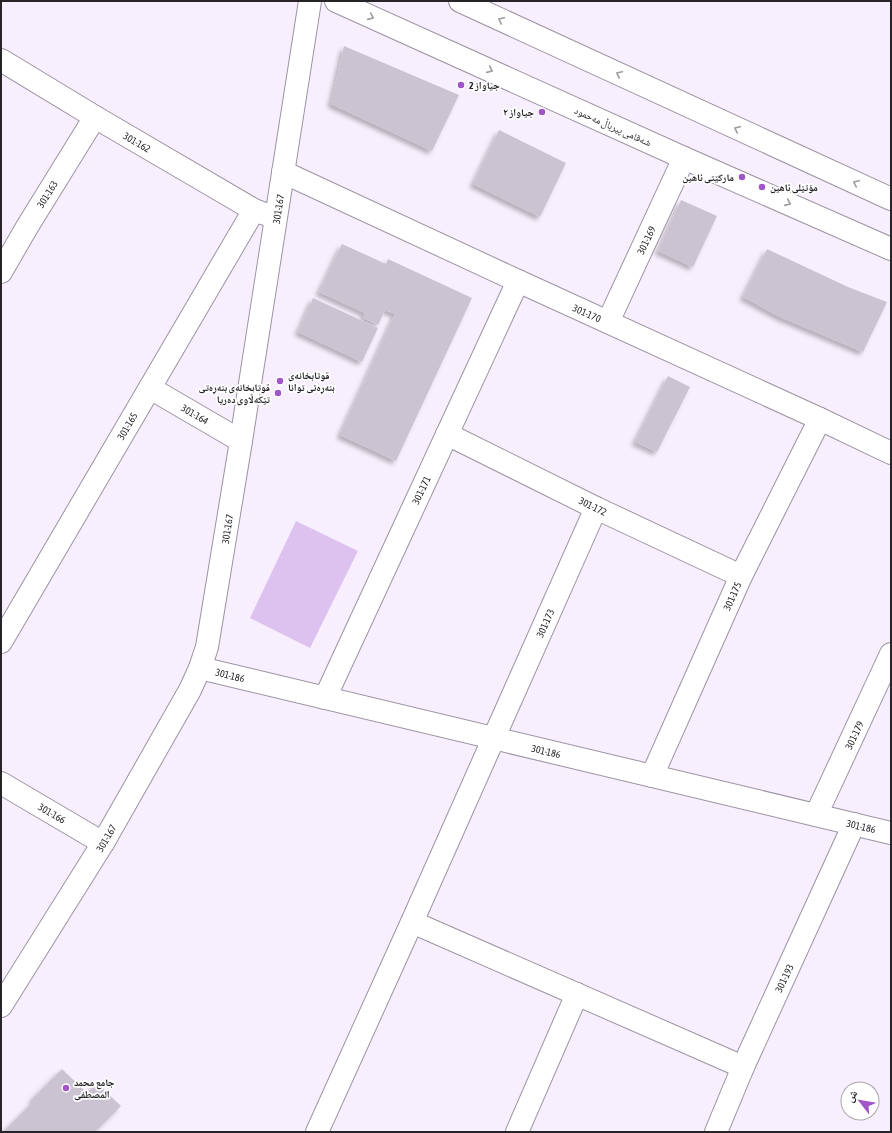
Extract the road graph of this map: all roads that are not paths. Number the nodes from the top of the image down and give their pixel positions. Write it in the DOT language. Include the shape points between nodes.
graph roads {
  1 [pos="310,1"];
  2 [pos="336,1"];
  3 [pos="460,1"];
  4 [pos="1,60"];
  5 [pos="95,117"];
  6 [pos="684,158"];
  7 [pos="283,172"];
  8 [pos="891,199"];
  9 [pos="254,210"];
  10 [pos="276,219"];
  11 [pos="891,249"];
  12 [pos="1,272"];
  13 [pos="518,281"];
  14 [pos="608,322"];
  15 [pos="150,388"];
  16 [pos="820,419"];
  17 [pos="447,434"];
  18 [pos="241,441"];
  19 [pos="891,453"];
  20 [pos="596,508"];
  21 [pos="741,576"];
  22 [pos="1,642"];
  23 [pos="891,654"];
  24 [pos="200,668"];
  25 [pos="325,698"];
  26 [pos="493,739"];
  27 [pos="652,776"];
  28 [pos="1,783"];
  29 [pos="816,815"];
  30 [pos="854,824"];
  31 [pos="891,833"];
  32 [pos="103,843"];
  33 [pos="412,922"];
  34 [pos="577,994"];
  35 [pos="1,1006"];
  36 [pos="743,1068"];
  37 [pos="317,1132"];
  38 [pos="517,1132"];
  39 [pos="716,1132"];
  1 -- 7 [label="street, 301-167"];
  2 -- 6 [label="street, شەقامی پیرباڵ مەحمود, one-way"];
  8 -- 3 [label="street, one-way"];
  4 -- 5 [label="street, 301-162"];
  5 -- 9 [label="street, 301-162"];
  5 -- 12 [label="street, 301-163"];
  6 -- 11 [label="street, شەقامی پیرباڵ مەحمود, one-way"];
  6 -- 14 [label="street, 301-169"];
  7 -- 10 [label="street, 301-167"];
  7 -- 13 [label="street, 301-170"];
  9 -- 10 [label="street, 301-162"];
  9 -- 15 [label="street, 301-165"];
  10 -- 18 [label="street, 301-167"];
  13 -- 14 [label="street, 301-170"];
  13 -- 17 [label="street, 301-171"];
  14 -- 16 [label="street, 301-170"];
  15 -- 18 [label="street, 301-164"];
  15 -- 22 [label="street, 301-165"];
  16 -- 19 [label="street, 301-170"];
  16 -- 21 [label="street, 301-175"];
  17 -- 20 [label="street, 301-172"];
  17 -- 25 [label="street, 301-171"];
  18 -- 24 [label="street, 301-167" via="211,625"];
  20 -- 21 [label="street, 301-172"];
  20 -- 26 [label="street, 301-173"];
  21 -- 27 [label="street, 301-175"];
  23 -- 29 [label="street, 301-179"];
  24 -- 25 [label="street, 301-186"];
  24 -- 32 [label="street, 301-167"];
  25 -- 26 [label="street, 301-186"];
  26 -- 27 [label="street, 301-186"];
  26 -- 33 [label="street, 301-173"];
  27 -- 29 [label="street, 301-186"];
  28 -- 32 [label="street, 301-166"];
  29 -- 30 [label="street, 301-186"];
  30 -- 31 [label="street, 301-186"];
  30 -- 36 [label="street, 301-193"];
  32 -- 35 [label="street, 301-167"];
  33 -- 34 [label="street"];
  33 -- 37 [label="street, 301-173"];
  34 -- 36 [label="street"];
  34 -- 38 [label="street"];
  36 -- 39 [label="street, 301-193"];
}
